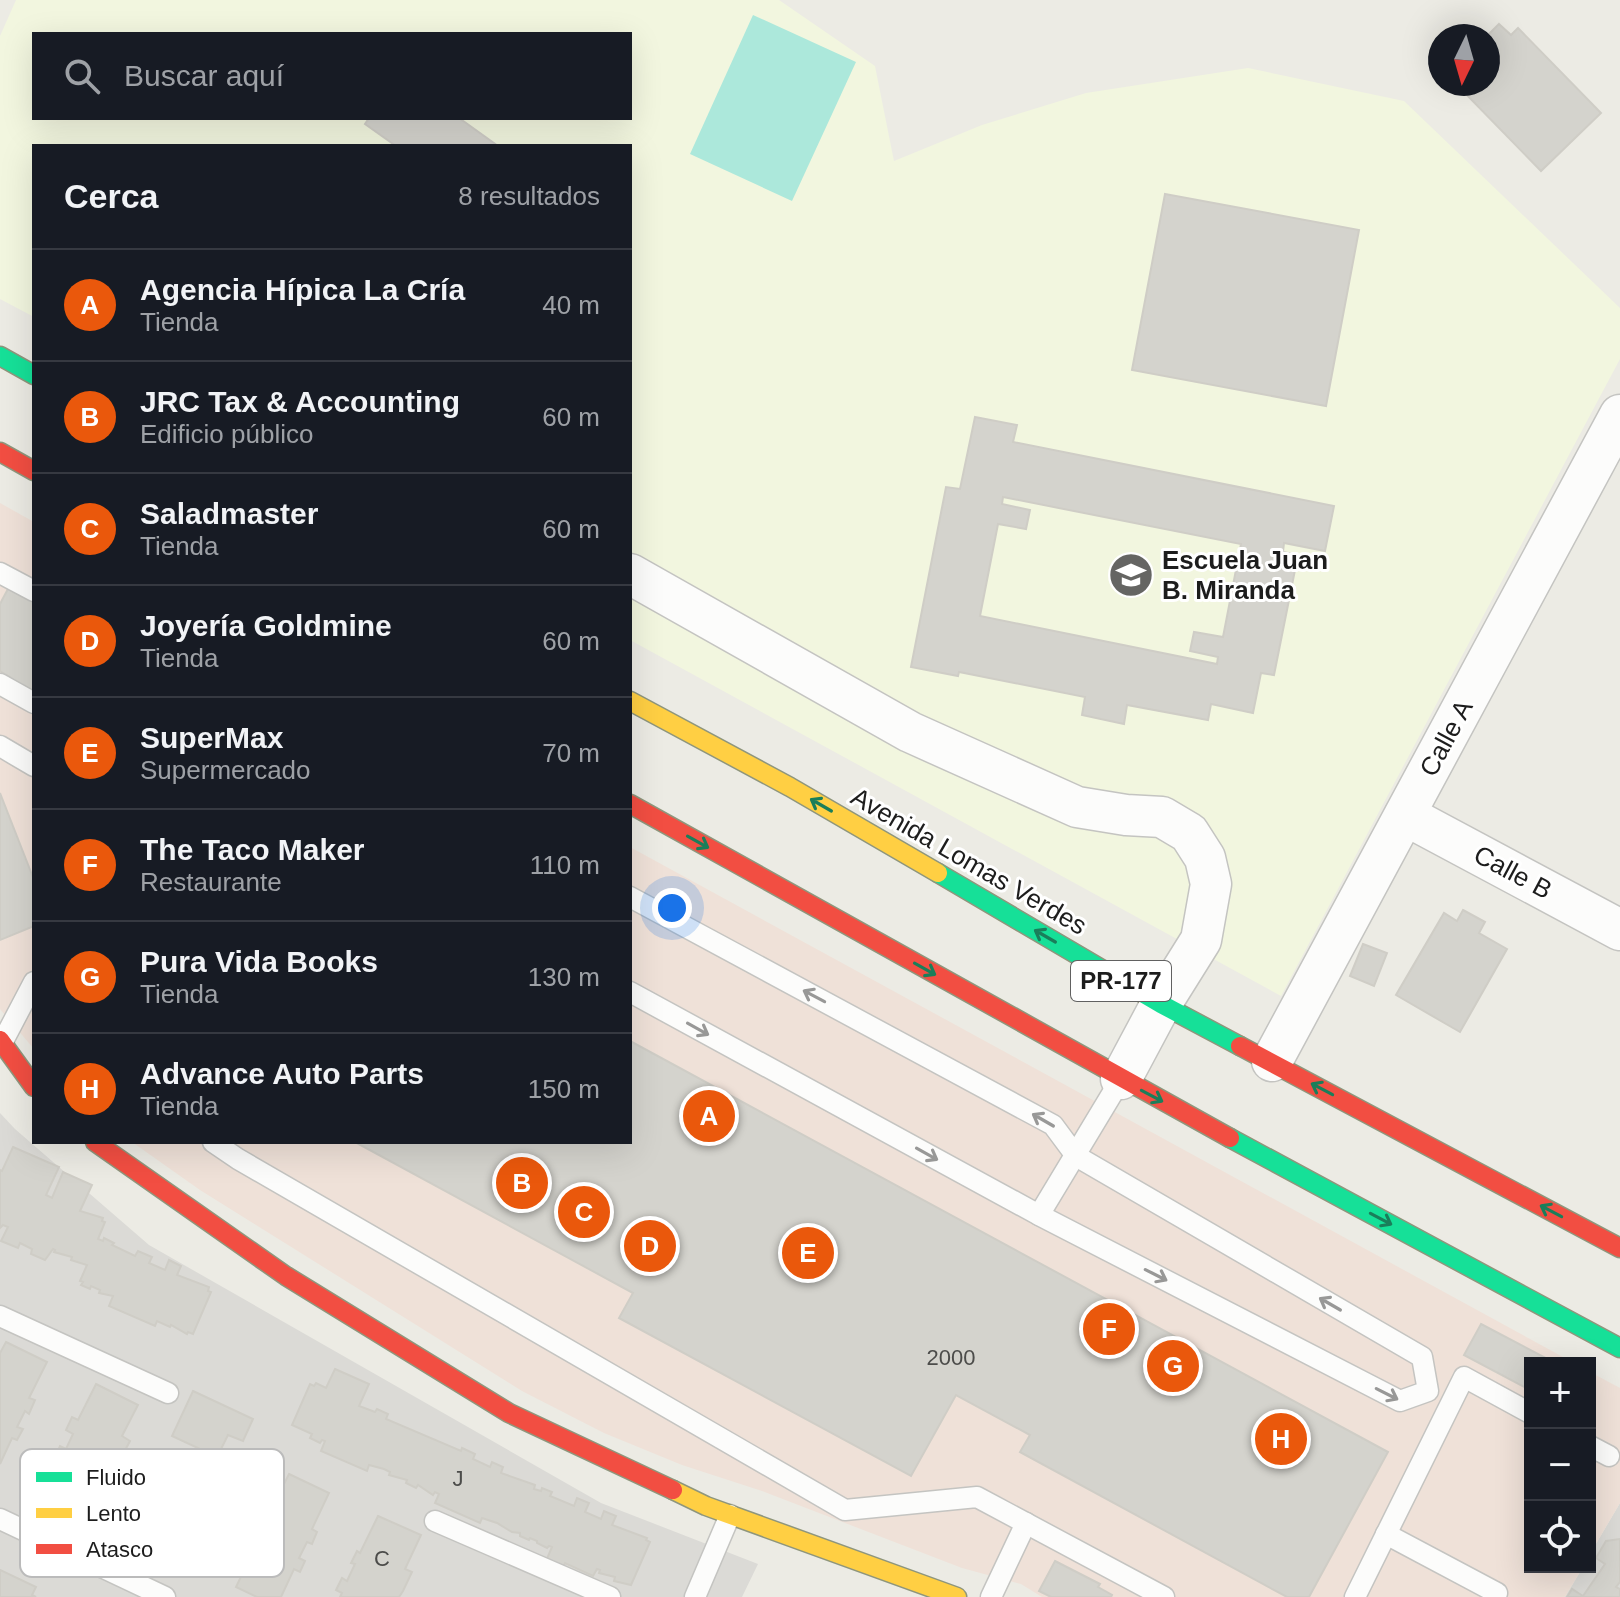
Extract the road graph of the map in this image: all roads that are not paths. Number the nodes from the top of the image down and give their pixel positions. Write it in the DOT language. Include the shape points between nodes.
graph roads {
  1 [pos="0,356"];
  2 [pos="32,374"];
  3 [pos="1620,415"];
  4 [pos="0,452"];
  5 [pos="32,470"];
  6 [pos="0,573"];
  7 [pos="632,575"];
  8 [pos="32,590"];
  9 [pos="0,684"];
  10 [pos="32,702"];
  11 [pos="632,702"];
  12 [pos="0,746"];
  13 [pos="32,765"];
  14 [pos="632,805"];
  15 [pos="1405,815"];
  16 [pos="632,898"];
  17 [pos="1620,930"];
  18 [pos="32,990"];
  19 [pos="632,993"];
  20 [pos="1161,1004"];
  21 [pos="26,1016"];
  22 [pos="1,1041"];
  23 [pos="1272,1061"];
  24 [pos="1121,1079"];
  25 [pos="32,1084"];
  26 [pos="98,1144"];
  27 [pos="216,1144"];
  28 [pos="1076,1156"];
  29 [pos="1039,1215"];
  30 [pos="1620,1248"];
  31 [pos="0,1316"];
  32 [pos="1620,1348"];
  33 [pos="1428,1391"];
  34 [pos="168,1393"];
  35 [pos="1451,1403"];
  36 [pos="1524,1410"];
  37 [pos="1596,1449"];
  38 [pos="1609,1456"];
  39 [pos="845,1510"];
  40 [pos="730,1515"];
  41 [pos="0,1519"];
  42 [pos="435,1521"];
  43 [pos="1026,1523"];
  44 [pos="20,1528"];
  45 [pos="1386,1534"];
  46 [pos="828,1549"];
  47 [pos="123,1577"];
  48 [pos="1497,1593"];
  49 [pos="165,1597"];
  50 [pos="610,1597"];
  51 [pos="695,1597"];
  52 [pos="957,1597"];
  53 [pos="991,1597"];
  54 [pos="1164,1597"];
  55 [pos="1355,1597"];
  1 -- 2 [label="main road"];
  3 -- 15 [label="street, Calle A"];
  4 -- 5 [label="main road"];
  6 -- 8 [label="lane"];
  7 -- 20 [label="street" via="910,732 1077,807 1162,817 1189,833 1205,858 1211,884 1208,907 1201,940"];
  9 -- 10 [label="lane"];
  20 -- 11 [label="main road, Avenida Lomas Verdes / PR-177, one-way" via="790,787"];
  12 -- 13 [label="lane"];
  14 -- 24 [label="main road, one-way"];
  15 -- 17 [label="street, Calle B"];
  15 -- 23 [label="street, Calle A"];
  28 -- 16 [label="lane, one-way" via="1053,1125"];
  18 -- 21 [label="lane"];
  19 -- 29 [label="lane, one-way"];
  20 -- 23 [label="main road, Avenida Lomas Verdes / PR-177"];
  20 -- 24 [label="street"];
  21 -- 22 [label="lane"];
  22 -- 25 [label="main road"];
  30 -- 23 [label="main road, Avenida Lomas Verdes / PR-177, one-way"];
  24 -- 28 [label="lane"];
  24 -- 32 [label="main road, one-way"];
  26 -- 40 [label="main road" via="286,1276 509,1413"];
  27 -- 39 [label="lane"];
  28 -- 29 [label="lane"];
  33 -- 28 [label="lane, one-way" via="1422,1357"];
  29 -- 33 [label="lane, one-way" via="1400,1401"];
  31 -- 34 [label="lane"];
  33 -- 35 [label="lane"];
  35 -- 36 [label="lane" via="1464,1377"];
  35 -- 45 [label="lane"];
  37 -- 38 [label="lane"];
  39 -- 43 [label="lane" via="977,1497"];
  39 -- 46 [label="lane"];
  40 -- 46 [label="main road"];
  40 -- 51 [label="lane"];
  41 -- 44 [label="lane"];
  42 -- 50 [label="lane"];
  43 -- 53 [label="lane"];
  43 -- 54 [label="lane"];
  45 -- 48 [label="lane"];
  45 -- 55 [label="lane"];
  46 -- 52 [label="main road"];
  47 -- 49 [label="lane"];
}
